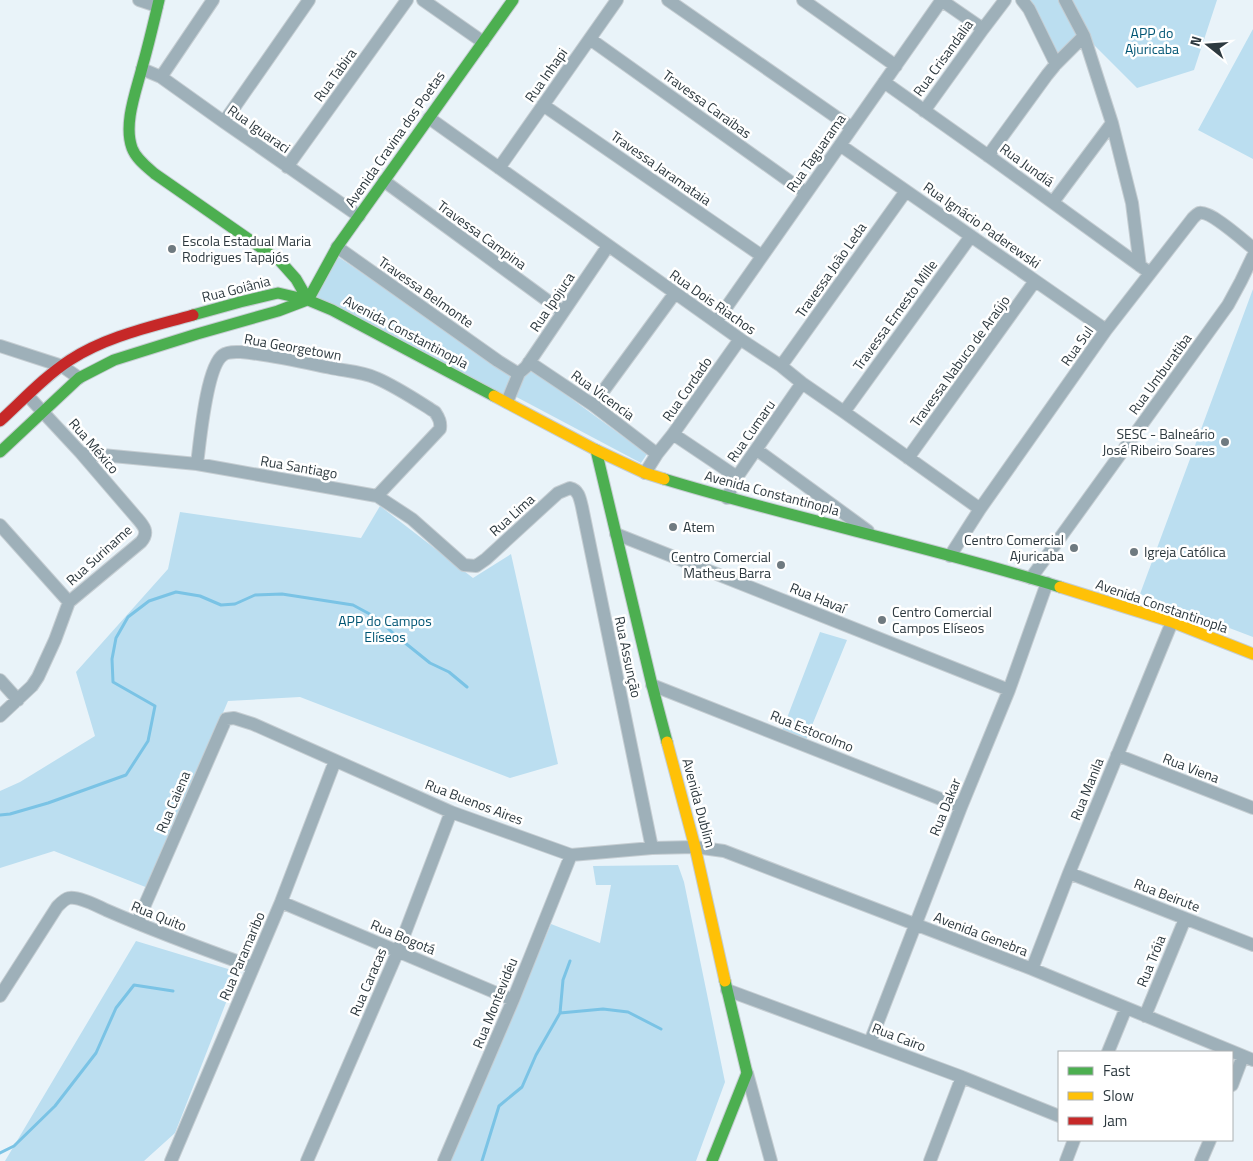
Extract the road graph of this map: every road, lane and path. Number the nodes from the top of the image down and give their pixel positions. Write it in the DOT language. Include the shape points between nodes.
graph roads {
  1 [pos="139,0"];
  2 [pos="213,0"];
  3 [pos="309,0"];
  4 [pos="406,0"];
  5 [pos="424,0"];
  6 [pos="513,0"];
  7 [pos="617,0"];
  8 [pos="668,0"];
  9 [pos="803,0"];
  10 [pos="941,0"];
  11 [pos="1005,0"];
  12 [pos="1022,0"];
  13 [pos="1065,0"];
  14 [pos="158,3"];
  15 [pos="983,29"];
  16 [pos="1084,36"];
  17 [pos="590,39"];
  18 [pos="483,42"];
  19 [pos="1056,64"];
  20 [pos="896,66"];
  21 [pos="142,69"];
  22 [pos="161,77"];
  23 [pos="884,82"];
  24 [pos="543,105"];
  25 [pos="924,111"];
  26 [pos="429,118"];
  27 [pos="224,122"];
  28 [pos="1112,123"];
  29 [pos="852,128"];
  30 [pos="840,145"];
  31 [pos="988,156"];
  32 [pos="287,167"];
  33 [pos="499,168"];
  34 [pos="384,181"];
  35 [pos="906,191"];
  36 [pos="806,193"];
  37 [pos="1053,202"];
  38 [pos="359,216"];
  39 [pos="971,236"];
  40 [pos="608,246"];
  41 [pos="337,247"];
  42 [pos="1253,248"];
  43 [pos="762,256"];
  44 [pos="1253,256"];
  45 [pos="1145,270"];
  46 [pos="1035,281"];
  47 [pos="675,294"];
  48 [pos="308,300"];
  49 [pos="563,312"];
  50 [pos="716,322"];
  51 [pos="1106,330"];
  52 [pos="740,339"];
  53 [pos="0,346"];
  54 [pos="529,362"];
  55 [pos="62,366"];
  56 [pos="781,366"];
  57 [pos="520,373"];
  58 [pos="79,378"];
  59 [pos="802,383"];
  60 [pos="28,396"];
  61 [pos="507,402"];
  62 [pos="592,405"];
  63 [pos="43,411"];
  64 [pos="844,412"];
  65 [pos="0,421"];
  66 [pos="673,434"];
  67 [pos="596,450"];
  68 [pos="756,450"];
  69 [pos="0,452"];
  70 [pos="81,453"];
  71 [pos="657,454"];
  72 [pos="908,458"];
  73 [pos="196,464"];
  74 [pos="646,473"];
  75 [pos="738,477"];
  76 [pos="558,493"];
  77 [pos="377,496"];
  78 [pos="727,498"];
  79 [pos="980,510"];
  80 [pos="136,517"];
  81 [pos="0,525"];
  82 [pos="616,534"];
  83 [pos="873,535"];
  84 [pos="950,556"];
  85 [pos="486,558"];
  86 [pos="1031,578"];
  87 [pos="1047,583"];
  88 [pos="69,602"];
  89 [pos="1172,622"];
  90 [pos="1253,654"];
  91 [pos="0,680"];
  92 [pos="652,685"];
  93 [pos="1009,690"];
  94 [pos="18,700"];
  95 [pos="0,716"];
  96 [pos="253,724"];
  97 [pos="1118,755"];
  98 [pos="335,761"];
  99 [pos="961,807"];
  100 [pos="1253,808"];
  101 [pos="451,812"];
  102 [pos="696,847"];
  103 [pos="652,848"];
  104 [pos="570,855"];
  105 [pos="1069,873"];
  106 [pos="281,902"];
  107 [pos="1185,919"];
  108 [pos="137,923"];
  109 [pos="916,925"];
  110 [pos="1253,945"];
  111 [pos="398,951"];
  112 [pos="253,967"];
  113 [pos="1032,969"];
  114 [pos="727,990"];
  115 [pos="0,996"];
  116 [pos="513,1000"];
  117 [pos="1126,1008"];
  118 [pos="1145,1016"];
  119 [pos="870,1042"];
  120 [pos="1108,1051"];
  121 [pos="1231,1051"];
  122 [pos="1233,1052"];
  123 [pos="1248,1058"];
  124 [pos="747,1073"];
  125 [pos="962,1077"];
  126 [pos="1233,1083"];
  127 [pos="1058,1116"];
  128 [pos="1074,1141"];
  129 [pos="1210,1141"];
  130 [pos="171,1161"];
  131 [pos="307,1161"];
  132 [pos="444,1161"];
  133 [pos="712,1161"];
  134 [pos="771,1161"];
  135 [pos="930,1161"];
  136 [pos="1066,1161"];
  137 [pos="1201,1161"];
  1 -- 14 [label="street"];
  2 -- 22 [label="street"];
  3 -- 27 [label="street"];
  4 -- 32 [label="street, Rua Tabira"];
  5 -- 18 [label="street"];
  6 -- 18 [label="street, Avenida Cravina dos Poetas"];
  7 -- 17 [label="street, Rua Inhapi"];
  8 -- 29 [label="street"];
  9 -- 20 [label="street"];
  10 -- 15 [label="street"];
  10 -- 20 [label="street, Rua Taguarama"];
  11 -- 15 [label="street, Rua Crisandalia"];
  12 -- 19 [label="street"];
  13 -- 16 [label="street"];
  14 -- 21 [label="street"];
  15 -- 25 [label="street, Rua Crisandalia"];
  16 -- 19 [label="street"];
  16 -- 28 [label="street"];
  17 -- 24 [label="street, Rua Inhapi"];
  17 -- 36 [label="street, Travessa Caraibas"];
  18 -- 26 [label="street, Avenida Cravina dos Poetas"];
  19 -- 31 [label="street"];
  20 -- 23 [label="street, Rua Taguarama"];
  21 -- 22 [label="street, Rua Iguaraci"];
  21 -- 48 [label="street" via="130,122 131,147 135,155 155,174 280,261 293,274"];
  22 -- 27 [label="street, Rua Iguaraci"];
  23 -- 25 [label="street, Rua Jundiá"];
  23 -- 29 [label="street, Rua Taguarama"];
  24 -- 33 [label="street, Rua Inhapi"];
  24 -- 43 [label="street, Travessa Jaramataia"];
  25 -- 31 [label="street, Rua Jundiá"];
  26 -- 33 [label="street, Rua Dois Riachos"];
  26 -- 34 [label="street, Avenida Cravina dos Poetas"];
  27 -- 32 [label="street, Rua Iguaraci"];
  28 -- 37 [label="street"];
  28 -- 45 [label="street"];
  29 -- 30 [label="street, Rua Taguarama"];
  30 -- 35 [label="street, Rua Ignácio Paderewski"];
  30 -- 36 [label="street, Rua Taguarama"];
  31 -- 37 [label="street, Rua Jundiá"];
  32 -- 38 [label="street, Rua Iguaraci"];
  33 -- 40 [label="street, Rua Dois Riachos"];
  34 -- 38 [label="street, Avenida Cravina dos Poetas"];
  34 -- 49 [label="street, Travessa Campina"];
  35 -- 39 [label="street, Rua Ignácio Paderewski"];
  35 -- 56 [label="street, Travessa João Leda"];
  36 -- 43 [label="street, Rua Taguarama"];
  37 -- 45 [label="street, Rua Jundiá"];
  38 -- 41 [label="street, Avenida Cravina dos Poetas"];
  39 -- 46 [label="street, Rua Ignácio Paderewski"];
  39 -- 64 [label="street, Travessa Ernesto Mille"];
  40 -- 47 [label="street, Rua Dois Riachos"];
  40 -- 49 [label="street, Rua Ipojuca"];
  41 -- 48 [label="street, Avenida Cravina dos Poetas"];
  41 -- 57 [label="street, Travessa Belmonte" via="498,361"];
  42 -- 45 [label="street, Rua Sul" via="1202,212"];
  43 -- 50 [label="street, Rua Taguarama"];
  44 -- 86 [label="street, Rua Umburatiba" via="1228,305"];
  45 -- 51 [label="street, Rua Sul"];
  46 -- 51 [label="street, Rua Ignácio Paderewski"];
  46 -- 72 [label="street, Travessa Nabuco de Araújo"];
  47 -- 50 [label="street, Rua Dois Riachos"];
  47 -- 62 [label="street"];
  48 -- 55 [label="street, Rua Goiânia" via="270,294 121,336"];
  48 -- 58 [label="street" via="114,360"];
  48 -- 61 [label="street, Avenida Constantinopla"];
  49 -- 54 [label="street, Rua Ipojuca"];
  50 -- 52 [label="street, Rua Dois Riachos"];
  51 -- 79 [label="street, Rua Sul"];
  52 -- 56 [label="street, Rua Dois Riachos"];
  52 -- 66 [label="street, Rua Cordado"];
  53 -- 55 [label="street"];
  54 -- 57 [label="street, Rua Ipojuca"];
  54 -- 62 [label="street, Rua Vicencia"];
  55 -- 58 [label="street"];
  55 -- 60 [label="street, Rua Goiânia"];
  56 -- 59 [label="street, Rua Dois Riachos"];
  57 -- 61 [label="street, Rua Ipojuca"];
  58 -- 63 [label="street"];
  59 -- 64 [label="street, Rua Dois Riachos"];
  59 -- 68 [label="street, Rua Cumaru"];
  60 -- 63 [label="street, Rua México"];
  60 -- 65 [label="street, Rua Goiânia"];
  61 -- 67 [label="street, Avenida Constantinopla"];
  62 -- 71 [label="street, Rua Vicencia"];
  63 -- 69 [label="street"];
  63 -- 70 [label="street, Rua México"];
  64 -- 72 [label="street, Rua Dois Riachos"];
  66 -- 71 [label="street, Rua Cordado"];
  66 -- 75 [label="street"];
  67 -- 74 [label="street, Avenida Constantinopla"];
  67 -- 82 [label="street, Avenida Dublim"];
  68 -- 75 [label="street, Rua Cumaru"];
  68 -- 83 [label="street"];
  70 -- 73 [label="street, Rua Santiago"];
  70 -- 80 [label="street, Rua México"];
  71 -- 74 [label="street, Rua Cordado"];
  72 -- 79 [label="street, Rua Dois Riachos"];
  73 -- 77 [label="street, Rua Santiago"];
  73 -- 77 [label="street, Rua Georgetown" via="207,391 220,358 230,352 241,352 285,359 374,377 401,390 438,416 440,429"];
  74 -- 78 [label="street, Avenida Constantinopla"];
  75 -- 78 [label="street, Rua Cumaru"];
  76 -- 85 [label="street, Rua Lima"];
  76 -- 103 [label="street, Rua Assunção" via="573,489 582,507"];
  77 -- 85 [label="street, Rua Santiago" via="412,519 464,565 476,566"];
  78 -- 83 [label="street, Avenida Constantinopla"];
  79 -- 84 [label="street, Rua Sul"];
  80 -- 88 [label="street, Rua Suriname" via="145,529 144,539"];
  81 -- 88 [label="street"];
  82 -- 92 [label="street, Avenida Dublim"];
  82 -- 93 [label="street, Rua Havaí"];
  83 -- 84 [label="street, Avenida Constantinopla"];
  84 -- 86 [label="street, Avenida Constantinopla"];
  86 -- 87 [label="street, Avenida Constantinopla"];
  87 -- 89 [label="street, Avenida Constantinopla"];
  87 -- 93 [label="street, Rua Dakar"];
  88 -- 94 [label="street, Rua Suriname" via="44,668"];
  89 -- 90 [label="street, Avenida Constantinopla"];
  89 -- 97 [label="street, Rua Manila"];
  91 -- 94 [label="street"];
  92 -- 99 [label="street, Rua Estocolmo"];
  92 -- 102 [label="street, Avenida Dublim"];
  93 -- 99 [label="street, Rua Dakar"];
  94 -- 95 [label="street, Rua Suriname"];
  96 -- 98 [label="street, Rua Buenos Aires"];
  96 -- 108 [label="street, Rua Caiena" via="234,718 224,722"];
  97 -- 100 [label="street, Rua Viena"];
  97 -- 105 [label="street, Rua Manila"];
  98 -- 101 [label="street, Rua Buenos Aires"];
  98 -- 106 [label="street, Rua Paramaribo"];
  99 -- 109 [label="street, Rua Dakar"];
  101 -- 104 [label="street, Rua Buenos Aires"];
  101 -- 111 [label="street, Rua Caracas"];
  102 -- 103 [label="street, Rua Buenos Aires"];
  102 -- 109 [label="street, Avenida Genebra" via="724,851"];
  102 -- 114 [label="street, Avenida Dublim"];
  103 -- 104 [label="street, Rua Buenos Aires"];
  104 -- 116 [label="street, Rua Montevidéu"];
  105 -- 107 [label="street, Rua Beirute"];
  105 -- 113 [label="street, Rua Manila"];
  106 -- 111 [label="street, Rua Bogotá"];
  106 -- 112 [label="street, Rua Paramaribo"];
  107 -- 110 [label="street, Rua Beirute"];
  107 -- 118 [label="street, Rua Tróia"];
  108 -- 112 [label="street, Rua Quito"];
  108 -- 115 [label="street, Rua Quito" via="68,898 61,902"];
  109 -- 113 [label="street, Avenida Genebra"];
  109 -- 119 [label="street, Rua Dakar"];
  111 -- 116 [label="street, Rua Bogotá"];
  111 -- 131 [label="street, Rua Caracas"];
  112 -- 130 [label="street, Rua Paramaribo"];
  113 -- 117 [label="street, Avenida Genebra"];
  114 -- 119 [label="street, Rua Cairo"];
  114 -- 124 [label="street, Avenida Dublim"];
  116 -- 132 [label="street, Rua Montevidéu"];
  117 -- 118 [label="street, Avenida Genebra"];
  117 -- 120 [label="street"];
  118 -- 121 [label="street, Avenida Genebra"];
  119 -- 125 [label="street, Rua Cairo"];
  122 -- 123 [label="street, Avenida Genebra"];
  123 -- 126 [label="street"];
  124 -- 133 [label="street"];
  124 -- 134 [label="street"];
  125 -- 127 [label="street, Rua Cairo"];
  125 -- 135 [label="street"];
  128 -- 136 [label="street"];
  129 -- 137 [label="street"];
}
